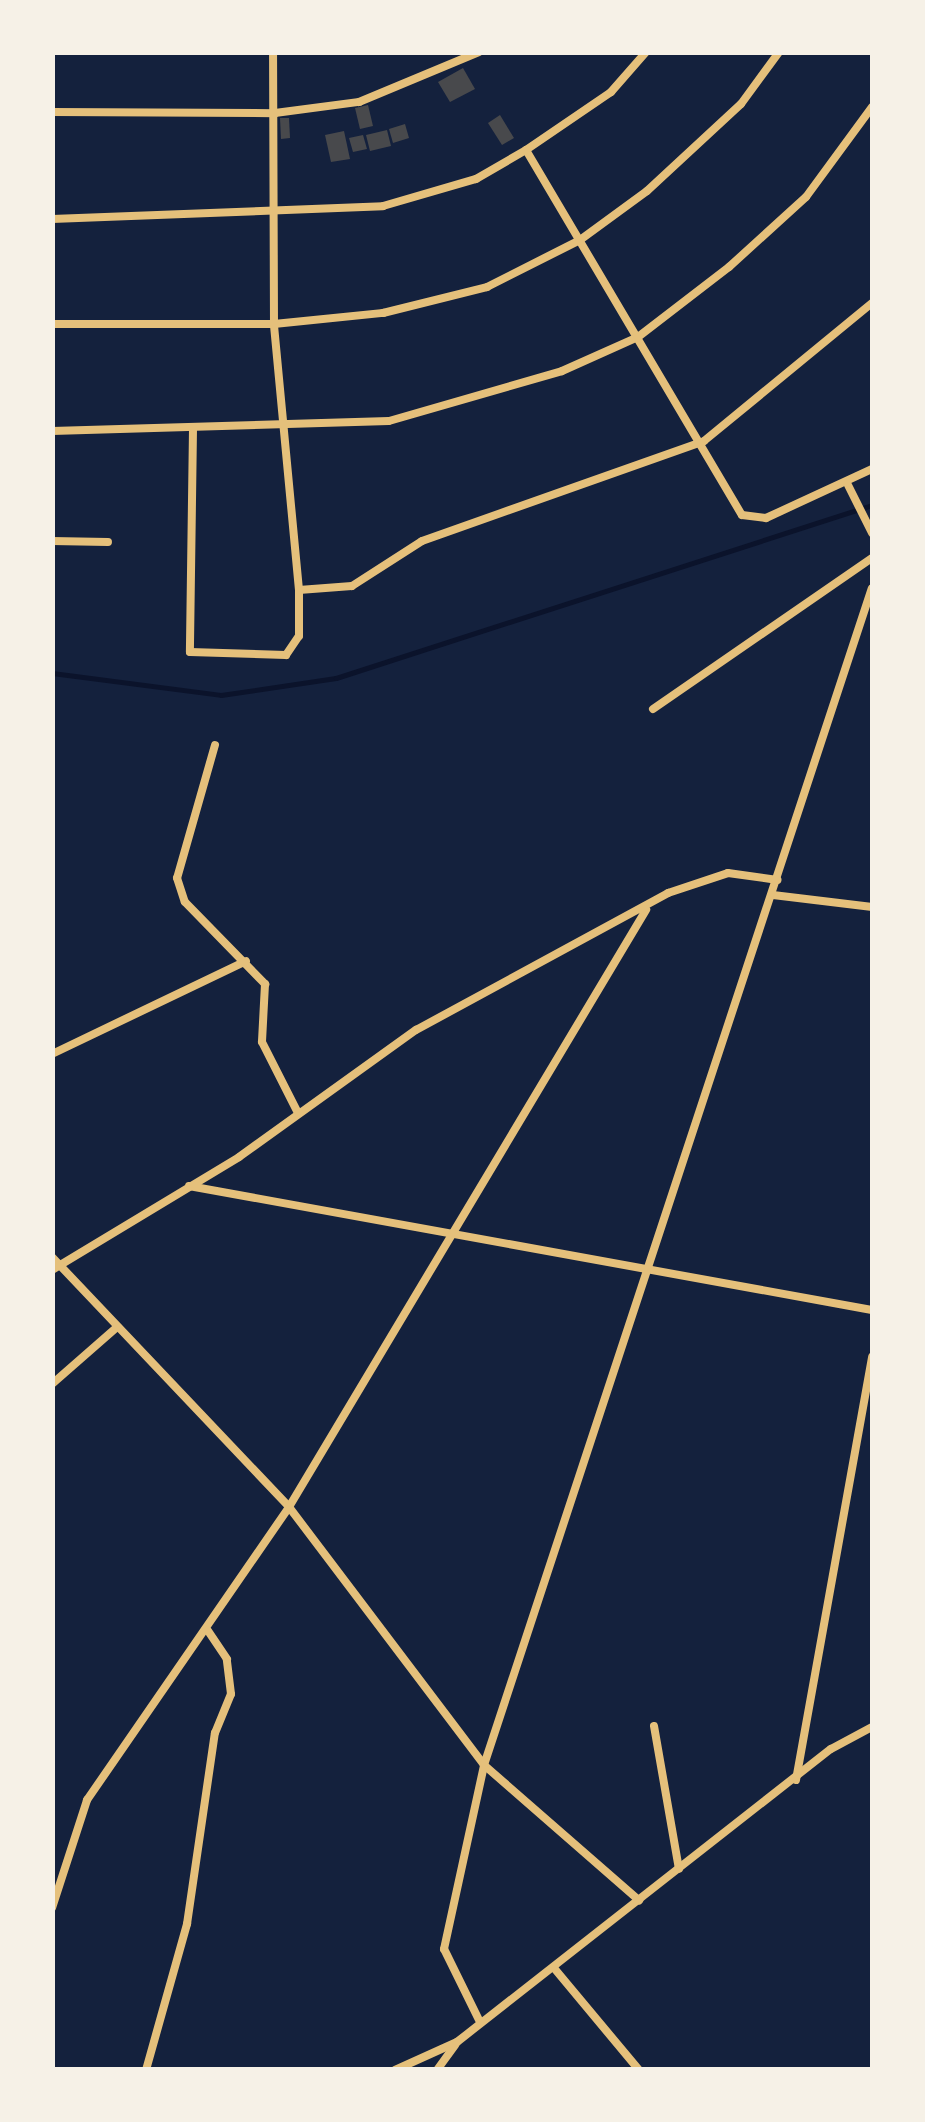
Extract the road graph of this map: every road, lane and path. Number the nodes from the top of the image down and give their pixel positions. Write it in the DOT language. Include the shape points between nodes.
graph roads {
  1 [pos="273,52"];
  2 [pos="478,52"];
  3 [pos="646,52"];
  4 [pos="778,52"];
  5 [pos="872,107"];
  6 [pos="52,112"];
  7 [pos="275,112"];
  8 [pos="526,150"];
  9 [pos="273,216"];
  10 [pos="52,219"];
  11 [pos="580,240"];
  12 [pos="872,302"];
  13 [pos="52,324"];
  14 [pos="274,324"];
  15 [pos="638,337"];
  16 [pos="193,428"];
  17 [pos="281,428"];
  18 [pos="52,432"];
  19 [pos="704,440"];
  20 [pos="872,469"];
  21 [pos="848,485"];
  22 [pos="872,532"];
  23 [pos="52,541"];
  24 [pos="108,542"];
  25 [pos="872,558"];
  26 [pos="872,588"];
  27 [pos="299,590"];
  28 [pos="653,709"];
  29 [pos="215,745"];
  30 [pos="778,880"];
  31 [pos="773,895"];
  32 [pos="872,907"];
  33 [pos="646,910"];
  34 [pos="246,961"];
  35 [pos="52,1054"];
  36 [pos="298,1113"];
  37 [pos="189,1186"];
  38 [pos="451,1229"];
  39 [pos="52,1257"];
  40 [pos="56,1268"];
  41 [pos="650,1268"];
  42 [pos="872,1310"];
  43 [pos="116,1328"];
  44 [pos="872,1357"];
  45 [pos="52,1384"];
  46 [pos="290,1507"];
  47 [pos="208,1630"];
  48 [pos="654,1726"];
  49 [pos="872,1728"];
  50 [pos="484,1765"];
  51 [pos="796,1780"];
  52 [pos="679,1868"];
  53 [pos="56,1870"];
  54 [pos="639,1900"];
  55 [pos="52,1908"];
  56 [pos="554,1968"];
  57 [pos="479,2020"];
  58 [pos="457,2042"];
  59 [pos="146,2070"];
  60 [pos="395,2070"];
  61 [pos="437,2070"];
  62 [pos="639,2070"];
  1 -- 7 [label="street"];
  2 -- 7 [label="street" via="359,102"];
  3 -- 8 [label="street" via="611,92"];
  4 -- 11 [label="street" via="709,136"];
  5 -- 15 [label="street" via="806,197"];
  6 -- 7 [label="street"];
  7 -- 9 [label="street"];
  8 -- 9 [label="street" via="476,179 383,206"];
  8 -- 11 [label="street"];
  9 -- 10 [label="street"];
  9 -- 14 [label="street"];
  11 -- 14 [label="street" via="488,287 383,313"];
  11 -- 15 [label="street"];
  12 -- 19 [label="street"];
  13 -- 14 [label="street"];
  14 -- 17 [label="street"];
  15 -- 17 [label="street" via="441,413"];
  15 -- 19 [label="street"];
  16 -- 17 [label="street"];
  16 -- 18 [label="street"];
  16 -- 27 [label="street" via="191,654 286,655 299,636"];
  17 -- 27 [label="street"];
  19 -- 21 [label="street" via="752,520"];
  19 -- 27 [label="street" via="422,541 352,586"];
  20 -- 21 [label="street"];
  21 -- 22 [label="street"];
  23 -- 24 [label="street"];
  25 -- 28 [label="street"];
  26 -- 30 [label="street" via="850,633"];
  29 -- 34 [label="street" via="177,878 186,902"];
  30 -- 31 [label="street"];
  30 -- 33 [label="street" via="706,878"];
  31 -- 32 [label="street"];
  31 -- 41 [label="street"];
  33 -- 36 [label="street" via="416,1030"];
  33 -- 38 [label="street"];
  34 -- 35 [label="street"];
  34 -- 36 [label="street" via="265,984 262,1042"];
  36 -- 37 [label="street"];
  37 -- 38 [label="street"];
  37 -- 40 [label="street"];
  38 -- 41 [label="street"];
  38 -- 46 [label="street"];
  39 -- 40 [label="street"];
  40 -- 43 [label="street"];
  41 -- 42 [label="street"];
  41 -- 50 [label="street"];
  43 -- 45 [label="street"];
  43 -- 46 [label="street"];
  44 -- 51 [label="street"];
  46 -- 47 [label="street"];
  46 -- 50 [label="street"];
  47 -- 53 [label="street" via="107,1767"];
  47 -- 59 [label="street" via="227,1659 232,1694 215,1734 187,1924"];
  48 -- 52 [label="street"];
  49 -- 51 [label="street"];
  50 -- 54 [label="street"];
  50 -- 57 [label="street" via="444,1949"];
  51 -- 52 [label="street"];
  52 -- 54 [label="street"];
  53 -- 55 [label="street"];
  54 -- 56 [label="street"];
  56 -- 57 [label="street"];
  56 -- 62 [label="street"];
  57 -- 58 [label="street"];
  58 -- 60 [label="street"];
  58 -- 61 [label="street"];
}
